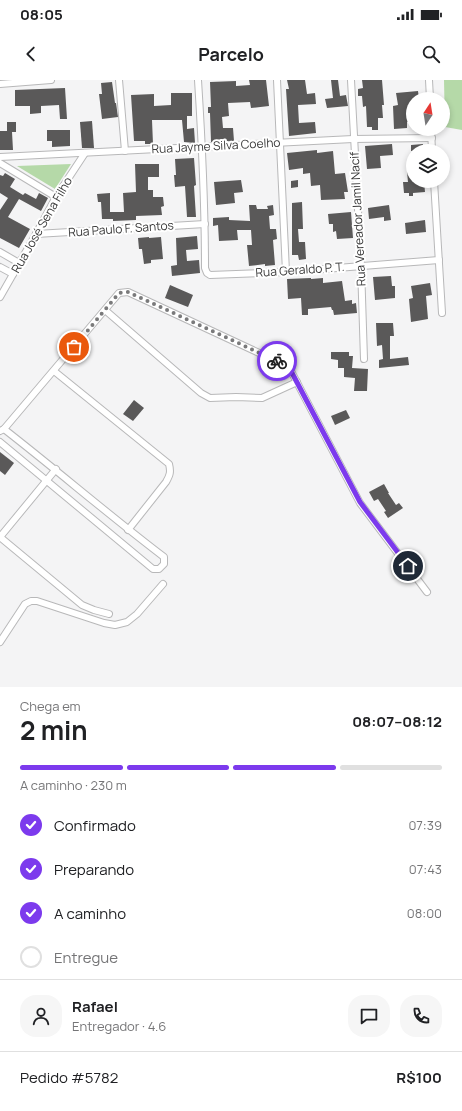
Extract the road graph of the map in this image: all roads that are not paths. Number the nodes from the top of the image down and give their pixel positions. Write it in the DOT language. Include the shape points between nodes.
graph roads {
  1 [pos="52,80"];
  2 [pos="119,80"];
  3 [pos="198,80"];
  4 [pos="277,80"];
  5 [pos="351,80"];
  6 [pos="429,80"];
  7 [pos="0,84"];
  8 [pos="430,92"];
  9 [pos="432,138"];
  10 [pos="353,139"];
  11 [pos="281,142"];
  12 [pos="432,144"];
  13 [pos="202,147"];
  14 [pos="125,151"];
  15 [pos="85,154"];
  16 [pos="0,157"];
  17 [pos="0,163"];
  18 [pos="434,188"];
  19 [pos="56,197"];
  20 [pos="205,224"];
  21 [pos="36,234"];
  22 [pos="0,252"];
  23 [pos="439,260"];
  24 [pos="19,263"];
  25 [pos="0,266"];
  26 [pos="361,266"];
  27 [pos="286,272"];
  28 [pos="13,274"];
  29 [pos="0,297"];
  30 [pos="105,310"];
  31 [pos="442,313"];
  32 [pos="364,359"];
  33 [pos="54,371"];
  34 [pos="297,382"];
  35 [pos="2,430"];
  36 [pos="0,442"];
  37 [pos="56,469"];
  38 [pos="47,480"];
  39 [pos="128,530"];
  40 [pos="163,584"];
  41 [pos="427,592"];
  42 [pos="109,614"];
  43 [pos="0,642"];
  1 -- 7 [label="street"];
  2 -- 14 [label="street"];
  3 -- 13 [label="street"];
  4 -- 11 [label="street"];
  5 -- 10 [label="street, Rua Vereador Jamil Nacif"];
  6 -- 8 [label="street"];
  9 -- 10 [label="street, Rua Jayme Silva Coelho"];
  9 -- 12 [label="street"];
  10 -- 11 [label="street, Rua Jayme Silva Coelho"];
  10 -- 26 [label="street, Rua Vereador Jamil Nacif"];
  11 -- 13 [label="street, Rua Jayme Silva Coelho"];
  11 -- 27 [label="street"];
  13 -- 14 [label="street, Rua Jayme Silva Coelho"];
  13 -- 20 [label="street"];
  14 -- 15 [label="street, Rua Jayme Silva Coelho"];
  15 -- 16 [label="street, Rua Jayme Silva Coelho"];
  15 -- 19 [label="street, Rua José Sena Filho"];
  17 -- 19 [label="street"];
  18 -- 23 [label="street"];
  19 -- 21 [label="street, Rua José Sena Filho"];
  20 -- 21 [label="street, Rua Paulo F. Santos"];
  20 -- 27 [label="street, Rua Geraldo P. T." via="204,268 207,273"];
  21 -- 24 [label="street, Rua José Sena Filho"];
  22 -- 24 [label="street"];
  23 -- 26 [label="street, Rua Geraldo P. T."];
  23 -- 31 [label="street"];
  24 -- 28 [label="street, Rua José Sena Filho"];
  25 -- 28 [label="street"];
  26 -- 27 [label="street, Rua Geraldo P. T."];
  26 -- 32 [label="street, Rua Vereador Jamil Nacif"];
  28 -- 29 [label="street, Rua José Sena Filho"];
  30 -- 33 [label="street"];
  30 -- 34 [label="street" via="119,293 128,292 285,366"];
  30 -- 34 [label="street" via="210,398 262,398"];
  33 -- 35 [label="street"];
  33 -- 39 [label="street" via="169,464 170,475 166,482"];
  34 -- 41 [label="street" via="360,502"];
  35 -- 37 [label="street"];
  36 -- 38 [label="street"];
  37 -- 38 [label="street"];
  37 -- 39 [label="street"];
  38 -- 39 [label="street" via="153,569 162,567 164,557"];
  38 -- 42 [label="street" via="0,537 82,605"];
  40 -- 43 [label="street" via="137,614 127,622 115,625 37,600 31,601 25,604"];
}
